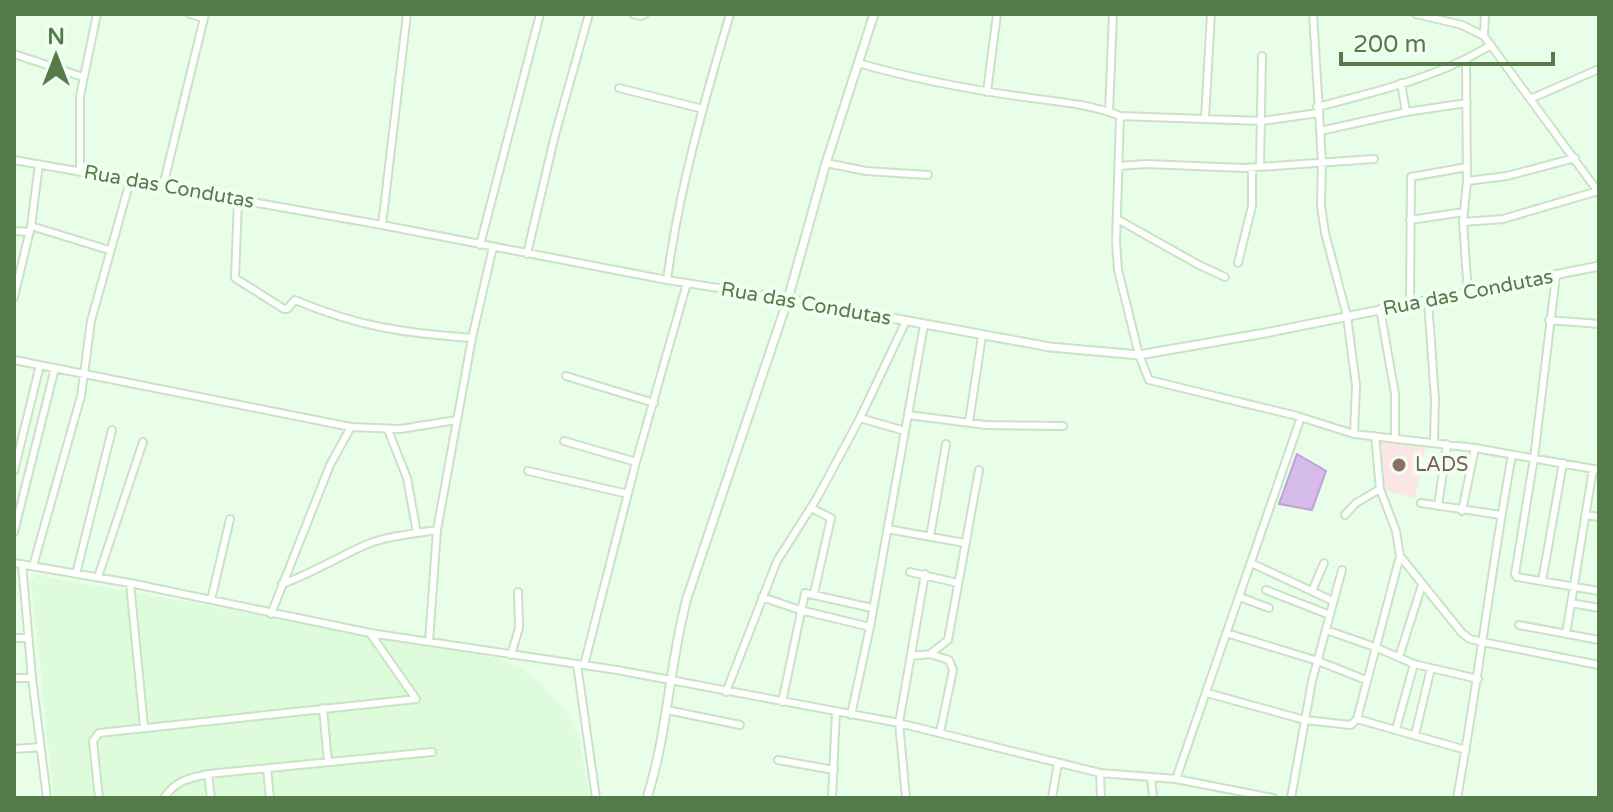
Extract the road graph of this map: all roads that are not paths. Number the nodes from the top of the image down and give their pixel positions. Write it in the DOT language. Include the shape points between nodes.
graph roads {
  1 [pos="97,14"];
  2 [pos="190,14"];
  3 [pos="407,14"];
  4 [pos="540,14"];
  5 [pos="589,14"];
  6 [pos="633,14"];
  7 [pos="645,14"];
  8 [pos="730,14"];
  9 [pos="874,14"];
  10 [pos="997,14"];
  11 [pos="1113,14"];
  12 [pos="1211,14"];
  13 [pos="1313,14"];
  14 [pos="1416,14"];
  15 [pos="1485,14"];
  16 [pos="205,16"];
  17 [pos="1438,16"];
  18 [pos="1484,36"];
  19 [pos="1491,45"];
  20 [pos="14,54"];
  21 [pos="1262,56"];
  22 [pos="1466,60"];
  23 [pos="858,63"];
  24 [pos="1599,69"];
  25 [pos="83,77"];
  26 [pos="1401,83"];
  27 [pos="619,88"];
  28 [pos="987,92"];
  29 [pos="1530,99"];
  30 [pos="1467,103"];
  31 [pos="703,109"];
  32 [pos="1318,110"];
  33 [pos="1109,112"];
  34 [pos="1406,112"];
  35 [pos="1120,116"];
  36 [pos="1205,118"];
  37 [pos="1262,121"];
  38 [pos="1320,131"];
  39 [pos="1575,158"];
  40 [pos="1374,159"];
  41 [pos="14,160"];
  42 [pos="1322,161"];
  43 [pos="826,163"];
  44 [pos="39,164"];
  45 [pos="1120,166"];
  46 [pos="1260,167"];
  47 [pos="1467,167"];
  48 [pos="1252,168"];
  49 [pos="80,172"];
  50 [pos="928,175"];
  51 [pos="130,181"];
  52 [pos="1467,181"];
  53 [pos="163,186"];
  54 [pos="1599,192"];
  55 [pos="238,200"];
  56 [pos="1464,212"];
  57 [pos="1117,219"];
  58 [pos="1410,220"];
  59 [pos="1463,222"];
  60 [pos="382,225"];
  61 [pos="31,229"];
  62 [pos="14,231"];
  63 [pos="480,245"];
  64 [pos="493,247"];
  65 [pos="109,250"];
  66 [pos="527,254"];
  67 [pos="1238,263"];
  68 [pos="1599,266"];
  69 [pos="1556,276"];
  70 [pos="1225,277"];
  71 [pos="667,280"];
  72 [pos="687,283"];
  73 [pos="1468,293"];
  74 [pos="14,297"];
  75 [pos="788,299"];
  76 [pos="1428,301"];
  77 [pos="1410,304"];
  78 [pos="1380,309"];
  79 [pos="1347,316"];
  80 [pos="1549,320"];
  81 [pos="906,321"];
  82 [pos="1599,324"];
  83 [pos="924,325"];
  84 [pos="982,336"];
  85 [pos="472,338"];
  86 [pos="1139,355"];
  87 [pos="14,360"];
  88 [pos="40,365"];
  89 [pos="55,368"];
  90 [pos="84,373"];
  91 [pos="566,376"];
  92 [pos="654,403"];
  93 [pos="908,415"];
  94 [pos="1301,417"];
  95 [pos="860,418"];
  96 [pos="457,420"];
  97 [pos="969,422"];
  98 [pos="1063,426"];
  99 [pos="351,427"];
  100 [pos="112,430"];
  101 [pos="388,430"];
  102 [pos="905,431"];
  103 [pos="1354,434"];
  104 [pos="1375,436"];
  105 [pos="1395,438"];
  106 [pos="564,441"];
  107 [pos="143,442"];
  108 [pos="1434,442"];
  109 [pos="946,444"];
  110 [pos="1447,444"];
  111 [pos="1475,448"];
  112 [pos="1512,455"];
  113 [pos="1534,458"];
  114 [pos="636,462"];
  115 [pos="1563,463"];
  116 [pos="1596,469"];
  117 [pos="979,470"];
  118 [pos="14,471"];
  119 [pos="528,471"];
  120 [pos="1380,489"];
  121 [pos="1589,492"];
  122 [pos="628,494"];
  123 [pos="1599,494"];
  124 [pos="1421,503"];
  125 [pos="1438,506"];
  126 [pos="811,508"];
  127 [pos="1462,511"];
  128 [pos="1345,515"];
  129 [pos="1501,515"];
  130 [pos="1585,515"];
  131 [pos="1599,517"];
  132 [pos="230,519"];
  133 [pos="887,529"];
  134 [pos="437,530"];
  135 [pos="14,532"];
  136 [pos="417,533"];
  137 [pos="930,537"];
  138 [pos="965,543"];
  139 [pos="1400,556"];
  140 [pos="1251,563"];
  141 [pos="1324,563"];
  142 [pos="18,564"];
  143 [pos="33,566"];
  144 [pos="1342,570"];
  145 [pos="910,572"];
  146 [pos="76,574"];
  147 [pos="925,574"];
  148 [pos="98,577"];
  149 [pos="1542,581"];
  150 [pos="130,583"];
  151 [pos="958,583"];
  152 [pos="282,584"];
  153 [pos="1422,584"];
  154 [pos="1573,587"];
  155 [pos="1266,590"];
  156 [pos="1312,591"];
  157 [pos="1599,591"];
  158 [pos="518,592"];
  159 [pos="814,593"];
  160 [pos="762,597"];
  161 [pos="1240,597"];
  162 [pos="211,600"];
  163 [pos="1333,601"];
  164 [pos="1571,603"];
  165 [pos="872,608"];
  166 [pos="1269,608"];
  167 [pos="1599,608"];
  168 [pos="800,610"];
  169 [pos="271,614"];
  170 [pos="1330,615"];
  171 [pos="1519,625"];
  172 [pos="870,627"];
  173 [pos="1326,630"];
  174 [pos="370,633"];
  175 [pos="1226,633"];
  176 [pos="1566,634"];
  177 [pos="14,638"];
  178 [pos="28,638"];
  179 [pos="1599,640"];
  180 [pos="429,642"];
  181 [pos="1483,642"];
  182 [pos="1375,647"];
  183 [pos="930,654"];
  184 [pos="511,655"];
  185 [pos="911,656"];
  186 [pos="1399,657"];
  187 [pos="1318,661"];
  188 [pos="1414,664"];
  189 [pos="580,665"];
  190 [pos="1599,665"];
  191 [pos="1431,668"];
  192 [pos="14,678"];
  193 [pos="32,678"];
  194 [pos="1478,679"];
  195 [pos="1366,680"];
  196 [pos="671,681"];
  197 [pos="726,692"];
  198 [pos="1207,693"];
  199 [pos="782,702"];
  200 [pos="323,708"];
  201 [pos="667,710"];
  202 [pos="836,712"];
  203 [pos="851,715"];
  204 [pos="1357,719"];
  205 [pos="1305,720"];
  206 [pos="899,723"];
  207 [pos="740,725"];
  208 [pos="144,727"];
  209 [pos="1396,729"];
  210 [pos="940,732"];
  211 [pos="1415,735"];
  212 [pos="40,747"];
  213 [pos="14,749"];
  214 [pos="1466,750"];
  215 [pos="432,752"];
  216 [pos="778,760"];
  217 [pos="328,762"];
  218 [pos="1058,763"];
  219 [pos="267,768"];
  220 [pos="834,770"];
  221 [pos="1100,773"];
  222 [pos="208,774"];
  223 [pos="1151,777"];
  224 [pos="1176,779"];
  225 [pos="47,798"];
  226 [pos="99,798"];
  227 [pos="164,798"];
  228 [pos="211,798"];
  229 [pos="270,798"];
  230 [pos="596,798"];
  231 [pos="647,798"];
  232 [pos="832,798"];
  233 [pos="906,798"];
  234 [pos="1052,798"];
  235 [pos="1101,798"];
  236 [pos="1153,798"];
  237 [pos="1273,798"];
  238 [pos="1291,798"];
  239 [pos="1457,798"];
  1 -- 25 [label="street"];
  2 -- 16 [label="street"];
  3 -- 60 [label="street"];
  4 -- 63 [label="street"];
  5 -- 66 [label="street"];
  6 -- 7 [label="street"];
  8 -- 31 [label="street"];
  9 -- 23 [label="street"];
  10 -- 28 [label="street"];
  11 -- 33 [label="street"];
  12 -- 36 [label="street"];
  13 -- 32 [label="street"];
  14 -- 17 [label="street"];
  15 -- 18 [label="street"];
  16 -- 53 [label="street"];
  17 -- 18 [label="street"];
  18 -- 19 [label="street"];
  19 -- 22 [label="street"];
  19 -- 29 [label="street"];
  20 -- 25 [label="street"];
  21 -- 37 [label="street"];
  22 -- 26 [label="street"];
  22 -- 30 [label="street"];
  23 -- 28 [label="street"];
  23 -- 43 [label="street"];
  24 -- 29 [label="street"];
  25 -- 49 [label="street"];
  26 -- 32 [label="street"];
  26 -- 34 [label="street"];
  27 -- 31 [label="street"];
  28 -- 33 [label="street"];
  29 -- 39 [label="street"];
  30 -- 34 [label="street"];
  30 -- 47 [label="street"];
  31 -- 71 [label="street" via="676,216"];
  32 -- 37 [label="street"];
  32 -- 38 [label="street"];
  33 -- 35 [label="street"];
  34 -- 38 [label="street"];
  35 -- 36 [label="street"];
  35 -- 45 [label="street"];
  36 -- 37 [label="street"];
  37 -- 46 [label="street"];
  38 -- 42 [label="street"];
  39 -- 52 [label="street"];
  39 -- 54 [label="street"];
  40 -- 42 [label="street"];
  41 -- 44 [label="street, Rua das Condutas"];
  42 -- 46 [label="street"];
  42 -- 79 [label="street" via="1323,219"];
  43 -- 50 [label="street"];
  43 -- 75 [label="street"];
  44 -- 49 [label="street, Rua das Condutas"];
  44 -- 61 [label="street"];
  45 -- 48 [label="street"];
  45 -- 57 [label="street"];
  46 -- 48 [label="street"];
  47 -- 52 [label="street"];
  47 -- 58 [label="street" via="1411,177"];
  48 -- 67 [label="street" via="1252,206"];
  49 -- 51 [label="street, Rua das Condutas"];
  51 -- 53 [label="street, Rua das Condutas"];
  51 -- 65 [label="street"];
  52 -- 56 [label="street"];
  53 -- 55 [label="street, Rua das Condutas"];
  54 -- 59 [label="street" via="1503,219"];
  55 -- 60 [label="street, Rua das Condutas"];
  55 -- 85 [label="street" via="235,278 284,309 295,300 327,315 388,330"];
  56 -- 58 [label="street"];
  56 -- 59 [label="street"];
  57 -- 70 [label="street"];
  57 -- 86 [label="street" via="1118,270"];
  58 -- 77 [label="street"];
  59 -- 73 [label="street"];
  60 -- 63 [label="street, Rua das Condutas"];
  61 -- 62 [label="street"];
  61 -- 65 [label="street"];
  61 -- 74 [label="street"];
  63 -- 64 [label="street, Rua das Condutas"];
  64 -- 66 [label="street, Rua das Condutas"];
  64 -- 85 [label="street"];
  65 -- 90 [label="street"];
  66 -- 71 [label="street, Rua das Condutas"];
  68 -- 69 [label="street, Rua das Condutas"];
  69 -- 73 [label="street, Rua das Condutas"];
  69 -- 80 [label="street"];
  71 -- 72 [label="street, Rua das Condutas"];
  72 -- 75 [label="street, Rua das Condutas"];
  72 -- 92 [label="street"];
  73 -- 76 [label="street, Rua das Condutas"];
  75 -- 81 [label="street, Rua das Condutas"];
  75 -- 196 [label="street" via="687,598"];
  76 -- 77 [label="street, Rua das Condutas"];
  76 -- 108 [label="street"];
  77 -- 78 [label="street, Rua das Condutas"];
  78 -- 79 [label="street, Rua das Condutas"];
  78 -- 105 [label="street" via="1395,394"];
  79 -- 86 [label="street, Rua das Condutas"];
  79 -- 103 [label="street" via="1356,385"];
  80 -- 82 [label="street"];
  80 -- 113 [label="street"];
  81 -- 83 [label="street, Rua das Condutas"];
  81 -- 95 [label="street"];
  83 -- 84 [label="street, Rua das Condutas"];
  83 -- 93 [label="street"];
  84 -- 86 [label="street, Rua das Condutas"];
  84 -- 97 [label="street"];
  85 -- 96 [label="street"];
  86 -- 94 [label="street" via="1152,381"];
  87 -- 88 [label="street"];
  88 -- 89 [label="street"];
  88 -- 118 [label="street"];
  89 -- 90 [label="street"];
  89 -- 135 [label="street"];
  90 -- 99 [label="street"];
  90 -- 143 [label="street"];
  91 -- 92 [label="street"];
  92 -- 114 [label="street"];
  93 -- 97 [label="street"];
  93 -- 102 [label="street"];
  94 -- 103 [label="street"];
  94 -- 140 [label="street"];
  95 -- 102 [label="street"];
  95 -- 126 [label="street"];
  96 -- 101 [label="street"];
  96 -- 134 [label="street"];
  97 -- 98 [label="street"];
  99 -- 101 [label="street"];
  99 -- 152 [label="street"];
  100 -- 146 [label="street"];
  101 -- 136 [label="street" via="407,478"];
  102 -- 133 [label="street"];
  103 -- 104 [label="street"];
  104 -- 105 [label="street"];
  104 -- 120 [label="street"];
  105 -- 108 [label="street"];
  106 -- 114 [label="street"];
  107 -- 148 [label="street"];
  108 -- 110 [label="street"];
  109 -- 137 [label="street"];
  110 -- 111 [label="street"];
  110 -- 125 [label="street"];
  111 -- 112 [label="street"];
  111 -- 127 [label="street"];
  112 -- 113 [label="street"];
  112 -- 129 [label="street"];
  113 -- 115 [label="street"];
  113 -- 149 [label="street" via="1515,574"];
  114 -- 122 [label="street"];
  115 -- 116 [label="street"];
  115 -- 149 [label="street"];
  116 -- 121 [label="street"];
  117 -- 138 [label="street"];
  119 -- 122 [label="street"];
  120 -- 128 [label="street"];
  120 -- 139 [label="street"];
  121 -- 123 [label="street"];
  121 -- 130 [label="street"];
  122 -- 189 [label="street"];
  124 -- 125 [label="street"];
  125 -- 127 [label="street"];
  126 -- 159 [label="street" via="831,518"];
  126 -- 160 [label="street" via="777,561"];
  127 -- 129 [label="street"];
  129 -- 181 [label="street"];
  130 -- 131 [label="street"];
  130 -- 154 [label="street"];
  132 -- 162 [label="street"];
  133 -- 137 [label="street"];
  133 -- 165 [label="street"];
  134 -- 136 [label="street"];
  134 -- 180 [label="street"];
  136 -- 152 [label="street" via="363,546"];
  137 -- 138 [label="street"];
  138 -- 151 [label="street"];
  139 -- 153 [label="street"];
  139 -- 182 [label="street"];
  140 -- 156 [label="street"];
  140 -- 161 [label="street"];
  141 -- 156 [label="street"];
  142 -- 143 [label="street"];
  142 -- 178 [label="street"];
  143 -- 146 [label="street"];
  144 -- 163 [label="street"];
  145 -- 147 [label="street"];
  146 -- 148 [label="street"];
  147 -- 151 [label="street"];
  147 -- 185 [label="street"];
  148 -- 150 [label="street"];
  149 -- 154 [label="street"];
  150 -- 162 [label="street"];
  150 -- 208 [label="street"];
  151 -- 183 [label="street" via="948,640"];
  152 -- 169 [label="street"];
  153 -- 181 [label="street" via="1462,633"];
  153 -- 186 [label="street"];
  154 -- 157 [label="street"];
  154 -- 164 [label="street"];
  155 -- 170 [label="street"];
  156 -- 163 [label="street"];
  158 -- 184 [label="street" via="519,628"];
  159 -- 165 [label="street"];
  159 -- 168 [label="street" via="803,595"];
  160 -- 168 [label="street"];
  160 -- 197 [label="street"];
  161 -- 166 [label="street"];
  161 -- 175 [label="street"];
  162 -- 169 [label="street"];
  163 -- 170 [label="street"];
  164 -- 167 [label="street"];
  164 -- 176 [label="street"];
  165 -- 172 [label="street"];
  168 -- 172 [label="street"];
  168 -- 199 [label="street"];
  169 -- 174 [label="street"];
  170 -- 173 [label="street"];
  171 -- 176 [label="street"];
  172 -- 203 [label="street"];
  173 -- 182 [label="street"];
  173 -- 187 [label="street"];
  174 -- 180 [label="street"];
  174 -- 200 [label="street" via="416,699"];
  175 -- 187 [label="street"];
  175 -- 198 [label="street"];
  176 -- 179 [label="street"];
  177 -- 178 [label="street"];
  178 -- 193 [label="street"];
  180 -- 184 [label="street"];
  181 -- 190 [label="street"];
  181 -- 194 [label="street"];
  182 -- 186 [label="street"];
  182 -- 195 [label="street"];
  183 -- 185 [label="street"];
  183 -- 210 [label="street" via="952,664"];
  184 -- 189 [label="street"];
  185 -- 206 [label="street"];
  186 -- 188 [label="street"];
  187 -- 195 [label="street"];
  187 -- 205 [label="street"];
  188 -- 191 [label="street"];
  188 -- 209 [label="street"];
  189 -- 196 [label="street"];
  189 -- 230 [label="street"];
  191 -- 194 [label="street"];
  191 -- 211 [label="street"];
  192 -- 193 [label="street"];
  193 -- 212 [label="street"];
  194 -- 214 [label="street"];
  195 -- 204 [label="street"];
  196 -- 197 [label="street"];
  196 -- 201 [label="street"];
  197 -- 199 [label="street"];
  198 -- 205 [label="street"];
  198 -- 224 [label="street"];
  199 -- 202 [label="street"];
  200 -- 208 [label="street"];
  200 -- 217 [label="street"];
  201 -- 207 [label="street"];
  201 -- 231 [label="street"];
  202 -- 203 [label="street"];
  202 -- 220 [label="street"];
  203 -- 206 [label="street"];
  204 -- 205 [label="street" via="1351,725"];
  204 -- 209 [label="street"];
  205 -- 238 [label="street"];
  206 -- 210 [label="street"];
  206 -- 233 [label="street"];
  208 -- 226 [label="street" via="95,736"];
  209 -- 211 [label="street"];
  210 -- 218 [label="street"];
  211 -- 214 [label="street"];
  212 -- 213 [label="street"];
  212 -- 225 [label="street"];
  214 -- 239 [label="street"];
  215 -- 217 [label="street"];
  216 -- 220 [label="street"];
  217 -- 219 [label="street"];
  218 -- 221 [label="street"];
  218 -- 234 [label="street"];
  219 -- 222 [label="street"];
  219 -- 229 [label="street"];
  220 -- 232 [label="street"];
  221 -- 223 [label="street"];
  221 -- 235 [label="street"];
  222 -- 227 [label="street" via="177,784"];
  222 -- 228 [label="street"];
  223 -- 224 [label="street"];
  223 -- 236 [label="street"];
  224 -- 237 [label="street"];
}
